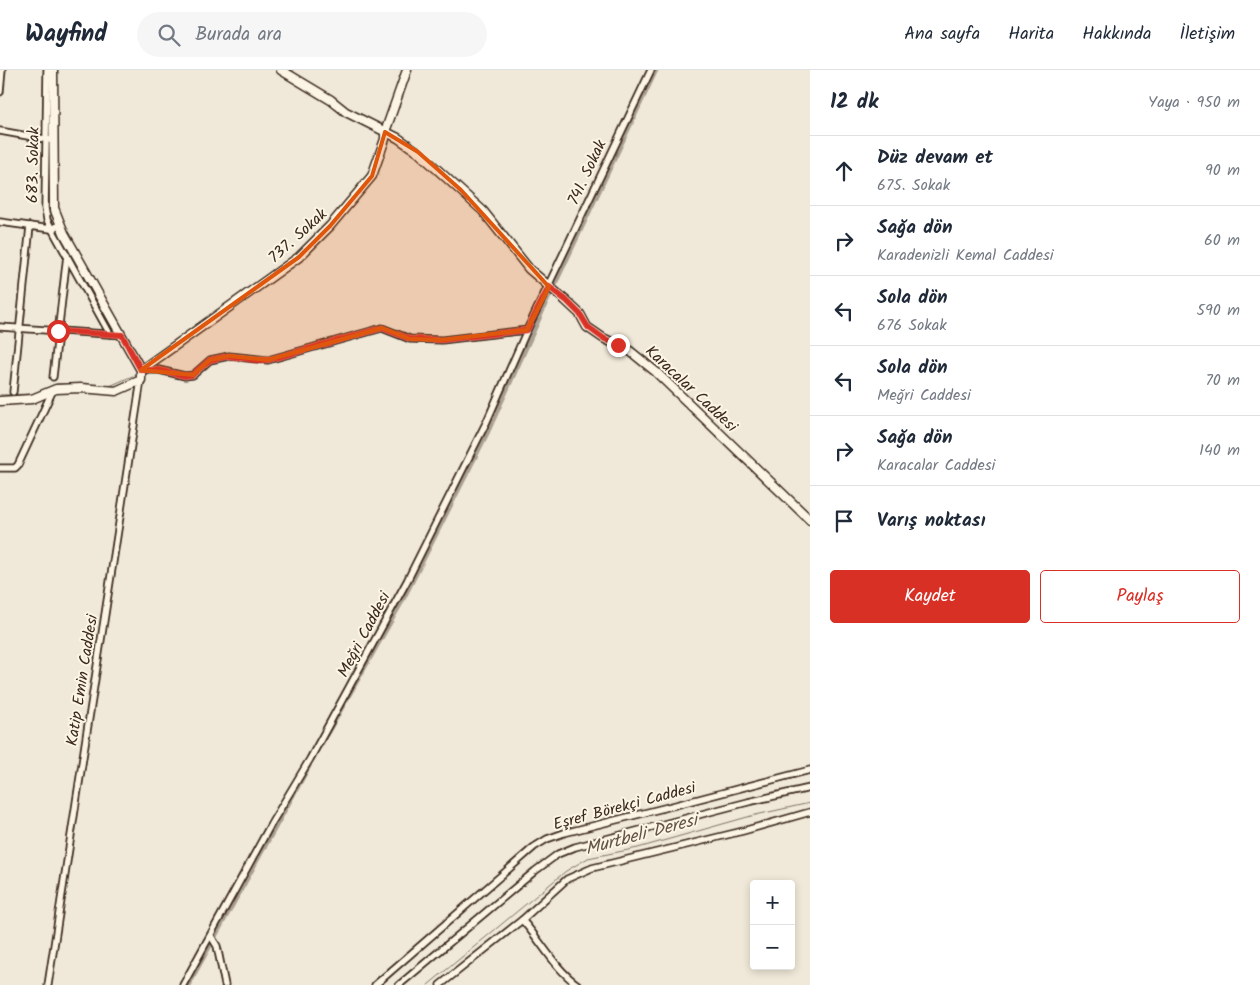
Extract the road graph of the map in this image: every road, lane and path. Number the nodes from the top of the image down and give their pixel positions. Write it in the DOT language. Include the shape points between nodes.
graph roads {
  1 [pos="2,70"];
  2 [pos="47,70"];
  3 [pos="53,70"];
  4 [pos="281,70"];
  5 [pos="407,70"];
  6 [pos="651,70"];
  7 [pos="0,92"];
  8 [pos="0,131"];
  9 [pos="385,132"];
  10 [pos="50,140"];
  11 [pos="0,222"];
  12 [pos="60,224"];
  13 [pos="30,226"];
  14 [pos="51,229"];
  15 [pos="67,255"];
  16 [pos="549,287"];
  17 [pos="0,327"];
  18 [pos="19,328"];
  19 [pos="527,330"];
  20 [pos="58,331"];
  21 [pos="110,334"];
  22 [pos="122,335"];
  23 [pos="141,374"];
  24 [pos="54,377"];
  25 [pos="53,390"];
  26 [pos="13,392"];
  27 [pos="0,401"];
  28 [pos="0,468"];
  29 [pos="810,520"];
  30 [pos="810,770"];
  31 [pos="810,788"];
  32 [pos="810,812"];
  33 [pos="522,920"];
  34 [pos="211,936"];
  35 [pos="48,985"];
  36 [pos="183,985"];
  37 [pos="225,985"];
  38 [pos="375,985"];
  39 [pos="399,985"];
  40 [pos="440,985"];
  41 [pos="578,985"];
  1 -- 7 [label="street"];
  2 -- 10 [label="street, 683. Sokak"];
  3 -- 10 [label="street"];
  4 -- 9 [label="street, Karacalar Caddesi" via="346,112"];
  5 -- 9 [label="street, 737. Sokak"];
  6 -- 16 [label="street, 741. Sokak"];
  8 -- 10 [label="street"];
  9 -- 16 [label="street, Karacalar Caddesi" via="418,152 461,190 529,269"];
  9 -- 23 [label="street, 737. Sokak" via="372,176 299,257"];
  10 -- 12 [label="street" via="54,208"];
  10 -- 14 [label="street, 683. Sokak" via="45,208"];
  11 -- 13 [label="street"];
  12 -- 14 [label="street"];
  12 -- 22 [label="street"];
  13 -- 14 [label="street"];
  13 -- 18 [label="street"];
  14 -- 15 [label="street, 683. Sokak"];
  15 -- 20 [label="street"];
  15 -- 21 [label="street, 683. Sokak"];
  16 -- 19 [label="street, Meğri Caddesi"];
  16 -- 29 [label="street, Karacalar Caddesi" via="580,314 588,327 630,351 656,372"];
  17 -- 18 [label="street"];
  18 -- 20 [label="street"];
  18 -- 26 [label="street"];
  19 -- 23 [label="street" via="442,340 410,339 382,328 268,360 229,356 210,360 192,375 159,370"];
  19 -- 34 [label="street, Meğri Caddesi" via="487,421 407,581"];
  20 -- 21 [label="street"];
  20 -- 24 [label="street"];
  21 -- 22 [label="street"];
  22 -- 23 [label="street"];
  23 -- 25 [label="street, 737. Sokak" via="116,391"];
  23 -- 35 [label="street, Katip Emin Caddesi"];
  25 -- 27 [label="street, 737. Sokak" via="32,399"];
  25 -- 28 [label="street" via="18,465"];
  30 -- 38 [label="street, Eşref Börekçi Caddesi" via="547,839"];
  31 -- 39 [label="street" via="599,840 558,854"];
  32 -- 33 [label="street" via="592,868 567,879"];
  33 -- 40 [label="street"];
  33 -- 41 [label="street" via="561,971"];
  34 -- 36 [label="street, Meğri Caddesi"];
  34 -- 37 [label="street" via="217,946"];
}
